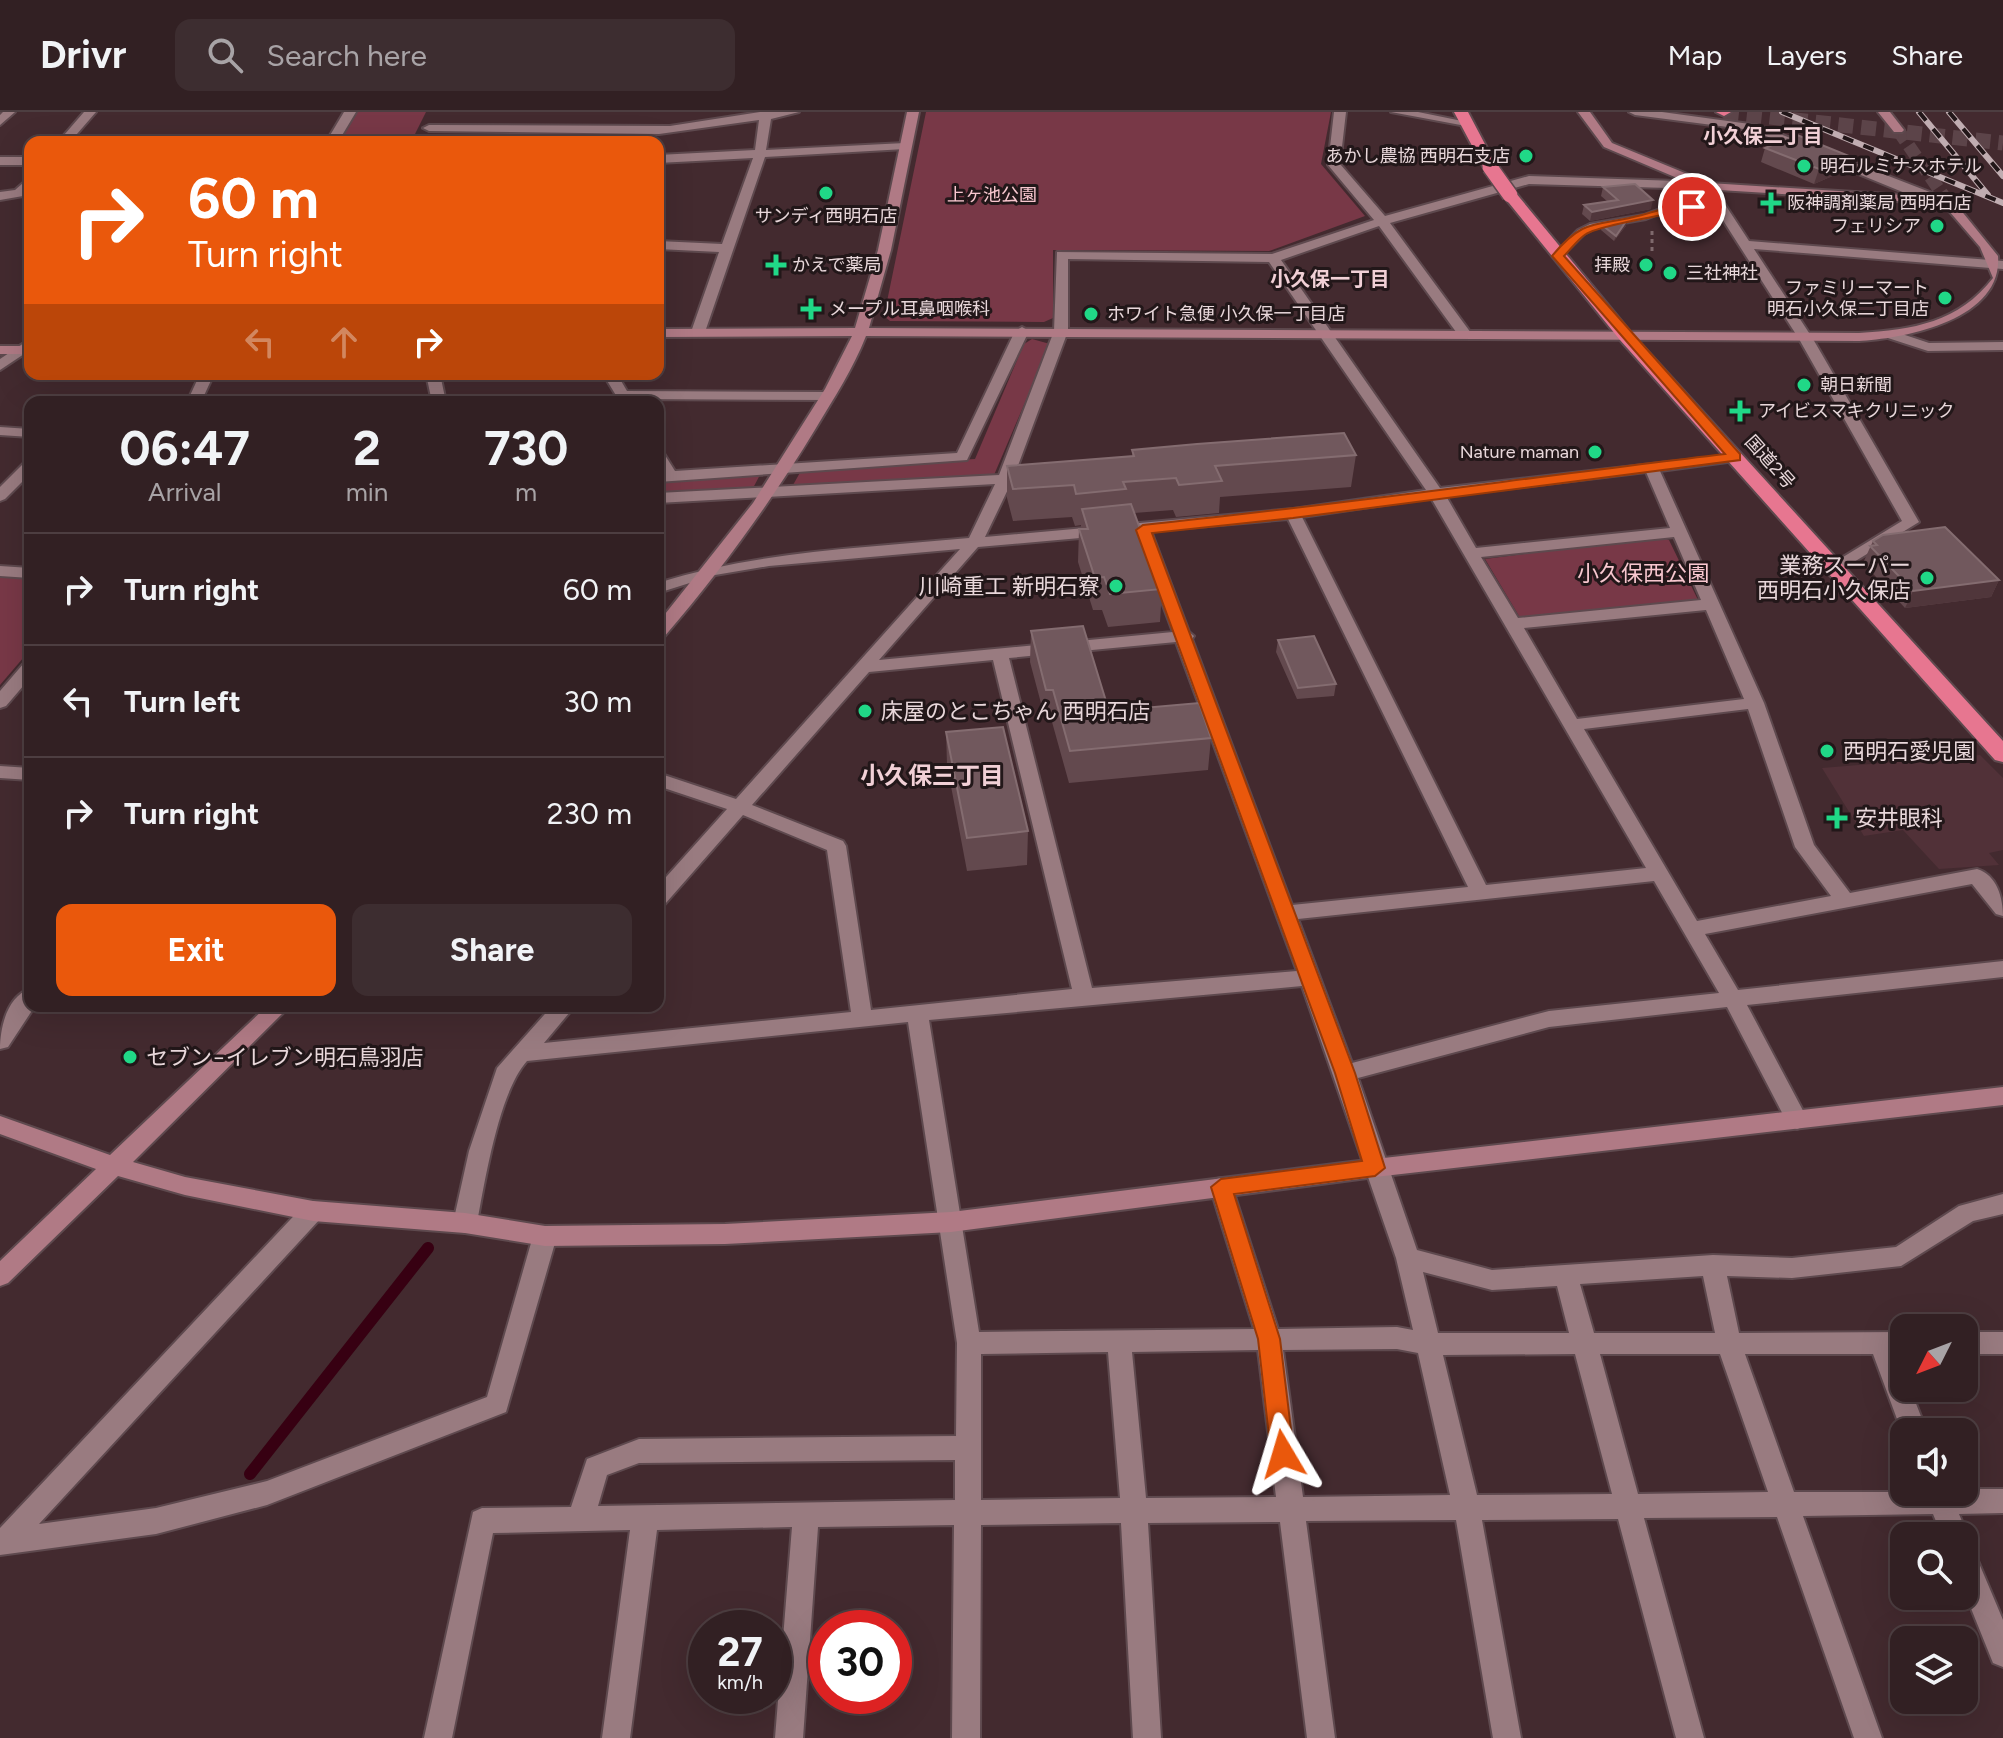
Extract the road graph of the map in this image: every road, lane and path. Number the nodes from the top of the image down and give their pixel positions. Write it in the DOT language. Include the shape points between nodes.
graph roads {
  1 [pos="9,112"];
  2 [pos="90,112"];
  3 [pos="350,112"];
  4 [pos="437,112"];
  5 [pos="793,112"];
  6 [pos="913,112"];
  7 [pos="1340,112"];
  8 [pos="1397,112"];
  9 [pos="1584,112"];
  10 [pos="1635,112"];
  11 [pos="1884,112"];
  12 [pos="766,114"];
  13 [pos="702,118"];
  14 [pos="1463,118"];
  15 [pos="0,122"];
  16 [pos="429,128"];
  17 [pos="669,129"];
  18 [pos="1898,130"];
  19 [pos="69,136"];
  20 [pos="336,136"];
  21 [pos="425,136"];
  22 [pos="614,136"];
  23 [pos="905,146"];
  24 [pos="760,153"];
  25 [pos="664,159"];
  26 [pos="0,161"];
  27 [pos="24,161"];
  28 [pos="1707,186"];
  29 [pos="24,187"];
  30 [pos="24,188"];
  31 [pos="0,190"];
  32 [pos="0,196"];
  33 [pos="1947,201"];
  34 [pos="1719,205"];
  35 [pos="1382,221"];
  36 [pos="664,245"];
  37 [pos="1746,245"];
  38 [pos="724,248"];
  39 [pos="1557,256"];
  40 [pos="1273,258"];
  41 [pos="2000,264"];
  42 [pos="1022,331"];
  43 [pos="1061,331"];
  44 [pos="698,332"];
  45 [pos="861,332"];
  46 [pos="664,333"];
  47 [pos="1328,333"];
  48 [pos="1464,333"];
  49 [pos="1893,335"];
  50 [pos="1626,337"];
  51 [pos="1806,339"];
  52 [pos="2003,346"];
  53 [pos="24,348"];
  54 [pos="0,350"];
  55 [pos="24,350"];
  56 [pos="0,366"];
  57 [pos="828,396"];
  58 [pos="664,398"];
  59 [pos="0,431"];
  60 [pos="24,433"];
  61 [pos="1735,457"];
  62 [pos="785,467"];
  63 [pos="1652,469"];
  64 [pos="24,471"];
  65 [pos="664,476"];
  66 [pos="1005,479"];
  67 [pos="770,490"];
  68 [pos="1436,493"];
  69 [pos="0,496"];
  70 [pos="664,498"];
  71 [pos="1293,514"];
  72 [pos="1143,530"];
  73 [pos="1679,532"];
  74 [pos="976,540"];
  75 [pos="1471,553"];
  76 [pos="1836,568"];
  77 [pos="0,571"];
  78 [pos="712,571"];
  79 [pos="24,573"];
  80 [pos="664,586"];
  81 [pos="1711,604"];
  82 [pos="1513,624"];
  83 [pos="664,626"];
  84 [pos="1186,636"];
  85 [pos="1000,655"];
  86 [pos="866,667"];
  87 [pos="24,674"];
  88 [pos="0,702"];
  89 [pos="1755,703"];
  90 [pos="1571,725"];
  91 [pos="2003,755"];
  92 [pos="0,772"];
  93 [pos="24,774"];
  94 [pos="664,781"];
  95 [pos="738,806"];
  96 [pos="1657,874"];
  97 [pos="664,892"];
  98 [pos="1480,892"];
  99 [pos="1845,900"];
  100 [pos="2003,909"];
  101 [pos="1284,913"];
  102 [pos="1691,929"];
  103 [pos="2003,969"];
  104 [pos="1309,978"];
  105 [pos="1084,996"];
  106 [pos="1733,999"];
  107 [pos="24,1006"];
  108 [pos="274,1012"];
  109 [pos="560,1012"];
  110 [pos="917,1013"];
  111 [pos="862,1018"];
  112 [pos="0,1041"];
  113 [pos="524,1053"];
  114 [pos="1345,1073"];
  115 [pos="2001,1100"];
  116 [pos="1797,1120"];
  117 [pos="0,1125"];
  118 [pos="114,1166"];
  119 [pos="1375,1168"];
  120 [pos="1221,1187"];
  121 [pos="2003,1204"];
  122 [pos="313,1211"];
  123 [pos="951,1222"];
  124 [pos="465,1223"];
  125 [pos="545,1236"];
  126 [pos="1408,1258"];
  127 [pos="1713,1265"];
  128 [pos="1566,1275"];
  129 [pos="0,1276"];
  130 [pos="1269,1339"];
  131 [pos="1119,1341"];
  132 [pos="969,1343"];
  133 [pos="1890,1343"];
  134 [pos="1978,1343"];
  135 [pos="2003,1343"];
  136 [pos="1428,1344"];
  137 [pos="1584,1344"];
  138 [pos="1729,1344"];
  139 [pos="968,1448"];
  140 [pos="1978,1499"];
  141 [pos="1890,1500"];
  142 [pos="2003,1501"];
  143 [pos="1787,1505"];
  144 [pos="1628,1507"];
  145 [pos="1467,1510"];
  146 [pos="966,1511"];
  147 [pos="1134,1511"];
  148 [pos="1290,1511"];
  149 [pos="806,1514"];
  150 [pos="645,1518"];
  151 [pos="581,1519"];
  152 [pos="2,1542"];
  153 [pos="1978,1592"];
  154 [pos="2003,1653"];
  155 [pos="438,1738"];
  156 [pos="616,1738"];
  157 [pos="789,1738"];
  158 [pos="966,1738"];
  159 [pos="1147,1738"];
  160 [pos="1321,1738"];
  161 [pos="1507,1738"];
  162 [pos="1690,1738"];
  163 [pos="1868,1738"];
  1 -- 15 [label="street"];
  2 -- 19 [label="street"];
  3 -- 20 [label="street"];
  4 -- 16 [label="street"];
  5 -- 12 [label="street"];
  6 -- 23 [label="street"];
  7 -- 35 [label="street" via="1334,165"];
  8 -- 14 [label="street"];
  9 -- 28 [label="street" via="1608,145"];
  10 -- 33 [label="street" via="1753,127"];
  11 -- 18 [label="street"];
  12 -- 13 [label="street"];
  12 -- 24 [label="street"];
  13 -- 17 [label="street"];
  14 -- 39 [label="highway, 国道2号, bridge" via="1490,167"];
  16 -- 17 [label="street"];
  16 -- 21 [label="street"];
  17 -- 22 [label="street"];
  23 -- 24 [label="street"];
  23 -- 45 [label="street" via="883,258"];
  24 -- 25 [label="street"];
  24 -- 38 [label="street"];
  26 -- 27 [label="street"];
  28 -- 33 [label="street"];
  28 -- 34 [label="street"];
  28 -- 35 [label="street" via="1529,180"];
  29 -- 31 [label="street"];
  30 -- 32 [label="street"];
  33 -- 41 [label="street"];
  34 -- 37 [label="street"];
  34 -- 39 [label="lane" via="1665,209 1593,226"];
  35 -- 40 [label="street"];
  35 -- 48 [label="street"];
  36 -- 38 [label="street"];
  37 -- 41 [label="street"];
  37 -- 51 [label="street"];
  38 -- 44 [label="street"];
  39 -- 50 [label="highway, 国道2号"];
  40 -- 43 [label="street" via="1062,255"];
  40 -- 47 [label="street"];
  41 -- 49 [label="street" via="2000,278 1990,296 1971,311 1936,326"];
  42 -- 43 [label="street"];
  42 -- 45 [label="street"];
  42 -- 62 [label="street" via="962,457"];
  43 -- 47 [label="street"];
  43 -- 66 [label="street"];
  44 -- 45 [label="street"];
  44 -- 46 [label="street"];
  45 -- 57 [label="street"];
  47 -- 48 [label="street"];
  47 -- 68 [label="street"];
  48 -- 50 [label="street"];
  49 -- 51 [label="street"];
  49 -- 52 [label="street" via="1928,347"];
  50 -- 51 [label="street"];
  50 -- 61 [label="highway, 国道2号"];
  51 -- 76 [label="street" via="1911,522"];
  53 -- 54 [label="street"];
  55 -- 56 [label="street"];
  57 -- 58 [label="street"];
  57 -- 62 [label="street"];
  59 -- 60 [label="street"];
  61 -- 63 [label="street"];
  61 -- 76 [label="highway, 国道2号"];
  62 -- 65 [label="street"];
  62 -- 67 [label="street"];
  63 -- 68 [label="street"];
  63 -- 73 [label="street"];
  64 -- 69 [label="street"];
  66 -- 67 [label="street"];
  66 -- 74 [label="street"];
  67 -- 70 [label="street"];
  67 -- 78 [label="street"];
  68 -- 71 [label="street"];
  68 -- 75 [label="street"];
  71 -- 72 [label="street"];
  71 -- 98 [label="street"];
  72 -- 74 [label="street"];
  72 -- 84 [label="street"];
  73 -- 75 [label="street"];
  73 -- 81 [label="street"];
  74 -- 78 [label="street"];
  74 -- 86 [label="street"];
  75 -- 82 [label="street"];
  76 -- 91 [label="highway, 国道2号"];
  77 -- 79 [label="street"];
  78 -- 80 [label="street"];
  78 -- 83 [label="street"];
  81 -- 82 [label="street"];
  81 -- 89 [label="street"];
  82 -- 90 [label="street"];
  84 -- 85 [label="street"];
  84 -- 101 [label="street"];
  85 -- 86 [label="street"];
  85 -- 105 [label="street"];
  86 -- 95 [label="street"];
  87 -- 88 [label="street"];
  89 -- 90 [label="street"];
  89 -- 99 [label="street" via="1805,847"];
  90 -- 96 [label="street"];
  92 -- 93 [label="street"];
  94 -- 95 [label="street"];
  95 -- 97 [label="street"];
  95 -- 111 [label="street" via="836,846"];
  96 -- 98 [label="street"];
  96 -- 102 [label="street"];
  98 -- 101 [label="street"];
  99 -- 100 [label="street" via="1977,876"];
  99 -- 102 [label="street"];
  101 -- 104 [label="street"];
  102 -- 106 [label="street"];
  103 -- 106 [label="street"];
  104 -- 105 [label="street"];
  104 -- 114 [label="street"];
  105 -- 110 [label="street"];
  106 -- 114 [label="street" via="1549,1019"];
  106 -- 116 [label="street"];
  107 -- 112 [label="street"];
  108 -- 118 [label="street"];
  109 -- 113 [label="street"];
  110 -- 111 [label="street"];
  110 -- 123 [label="street"];
  111 -- 113 [label="street"];
  113 -- 124 [label="street" via="508,1068 480,1151"];
  114 -- 119 [label="street"];
  115 -- 116 [label="street"];
  116 -- 119 [label="street"];
  117 -- 118 [label="street"];
  118 -- 122 [label="street"];
  118 -- 129 [label="street"];
  119 -- 120 [label="street"];
  119 -- 126 [label="street"];
  120 -- 123 [label="street"];
  120 -- 130 [label="street"];
  121 -- 127 [label="street" via="1967,1213 1901,1256 1792,1268"];
  122 -- 124 [label="street"];
  122 -- 152 [label="street"];
  123 -- 125 [label="street" via="725,1234"];
  123 -- 132 [label="street"];
  124 -- 125 [label="street"];
  125 -- 152 [label="street" via="497,1404 267,1493 156,1521"];
  126 -- 128 [label="street" via="1492,1280"];
  126 -- 136 [label="street"];
  127 -- 128 [label="street"];
  127 -- 138 [label="street"];
  128 -- 137 [label="street"];
  130 -- 131 [label="street"];
  130 -- 136 [label="street" via="1397,1338"];
  130 -- 148 [label="street"];
  131 -- 132 [label="street"];
  131 -- 147 [label="street"];
  132 -- 139 [label="street"];
  133 -- 138 [label="street"];
  134 -- 135 [label="street"];
  136 -- 137 [label="street"];
  136 -- 145 [label="street"];
  137 -- 138 [label="street"];
  137 -- 144 [label="street"];
  138 -- 143 [label="street"];
  139 -- 146 [label="street"];
  139 -- 151 [label="street" via="639,1451 596,1467"];
  140 -- 142 [label="street"];
  141 -- 143 [label="street"];
  143 -- 144 [label="street"];
  143 -- 163 [label="street"];
  144 -- 145 [label="street"];
  144 -- 162 [label="street"];
  145 -- 148 [label="street"];
  145 -- 161 [label="street"];
  146 -- 147 [label="street"];
  146 -- 149 [label="street"];
  146 -- 158 [label="street"];
  147 -- 148 [label="street"];
  147 -- 159 [label="street"];
  148 -- 160 [label="street"];
  149 -- 150 [label="street"];
  149 -- 157 [label="street"];
  150 -- 151 [label="street"];
  150 -- 156 [label="street"];
  151 -- 155 [label="street" via="482,1521"];
  153 -- 154 [label="street"];
}
